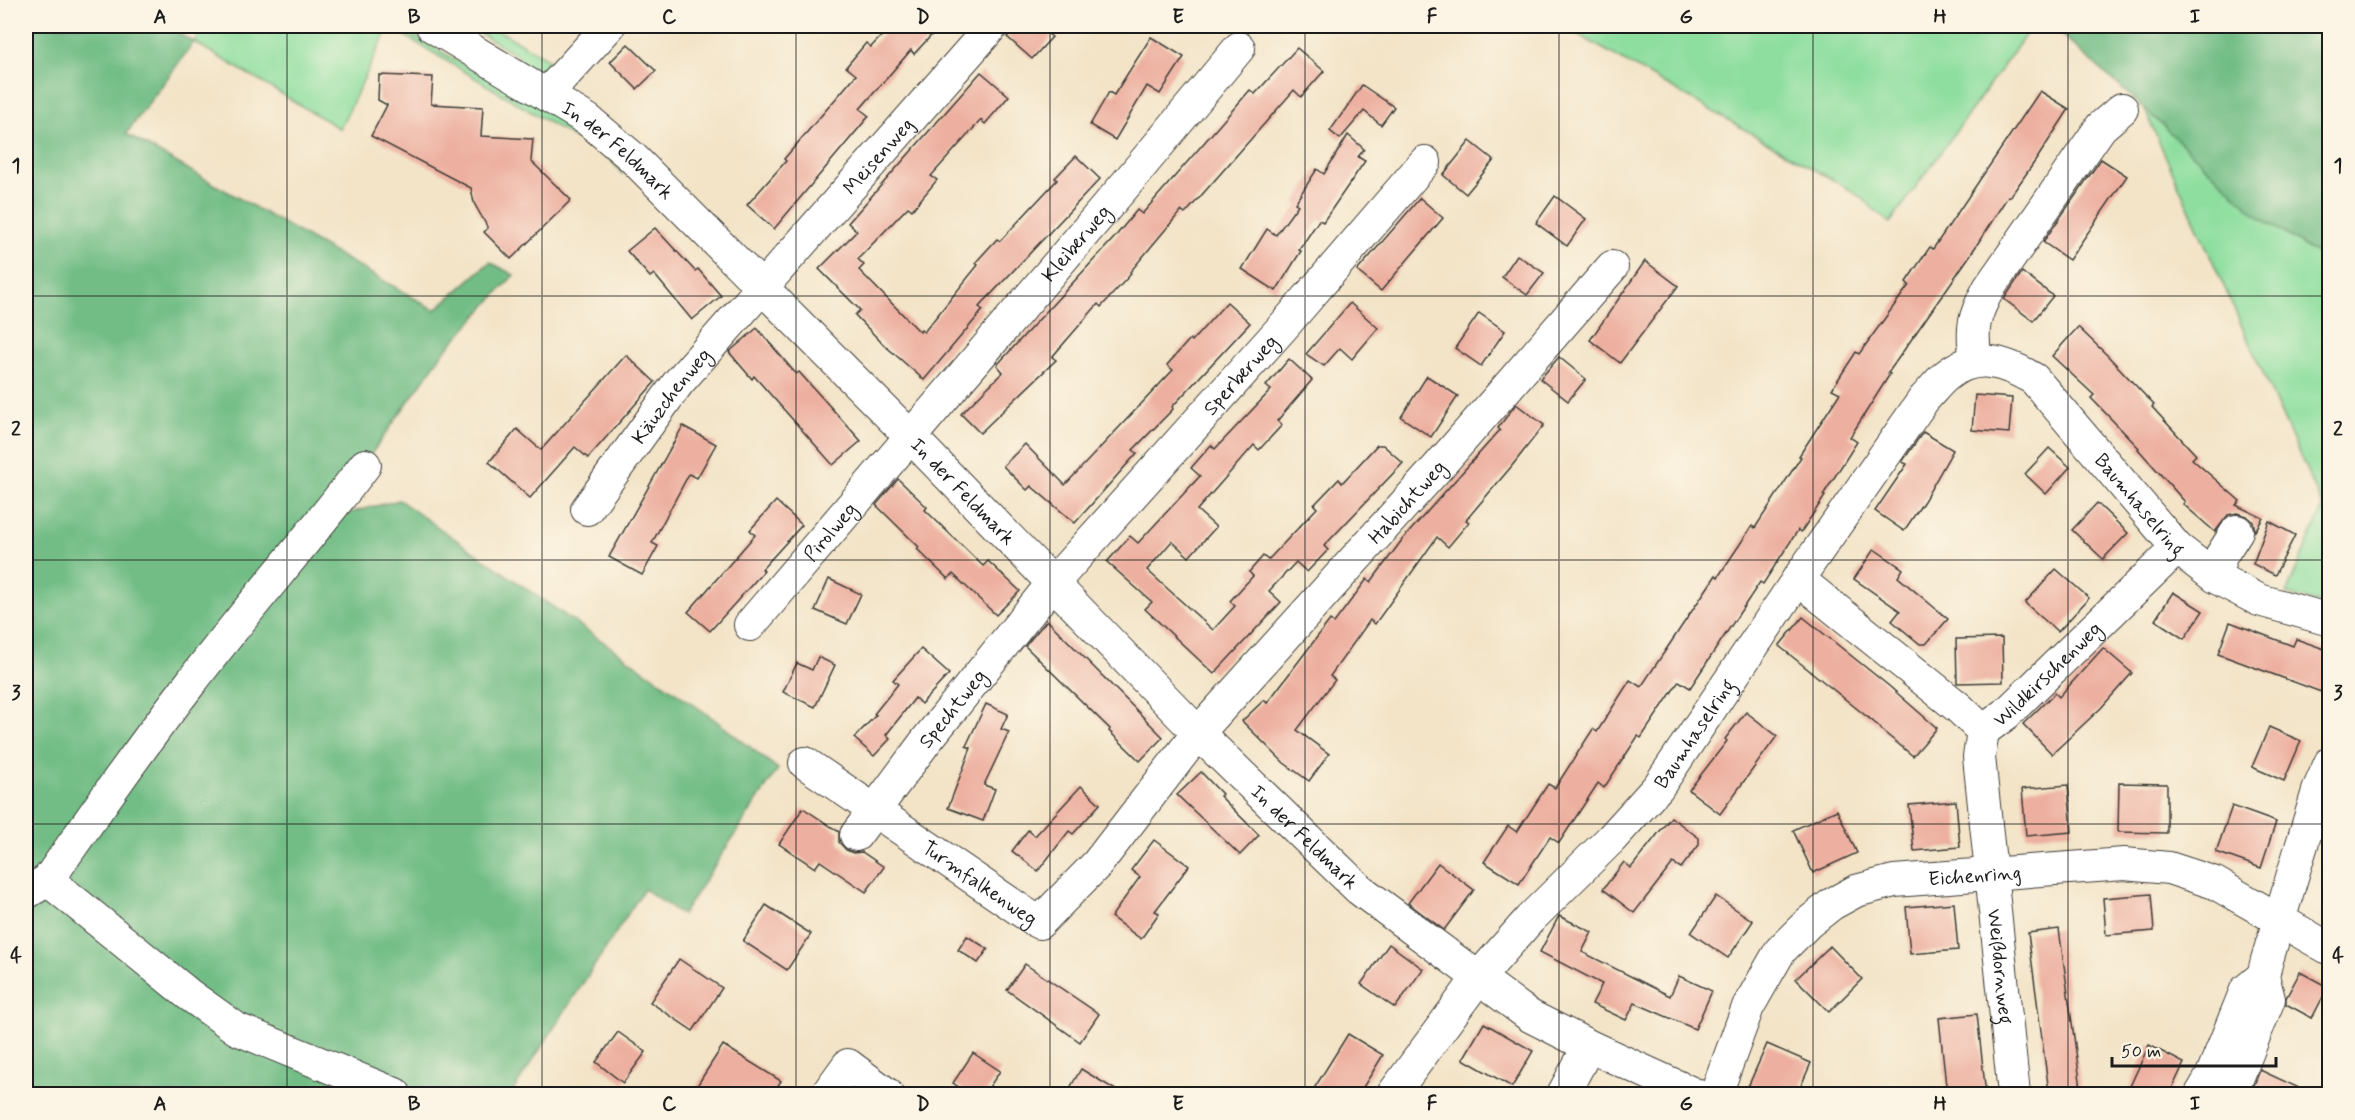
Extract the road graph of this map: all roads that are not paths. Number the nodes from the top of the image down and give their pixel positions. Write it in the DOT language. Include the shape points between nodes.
graph roads {
  1 [pos="432,26"];
  2 [pos="609,26"];
  3 [pos="992,26"];
  4 [pos="1239,48"];
  5 [pos="546,95"];
  6 [pos="2122,109"];
  7 [pos="1425,162"];
  8 [pos="1612,267"];
  9 [pos="763,288"];
  10 [pos="1976,361"];
  11 [pos="910,437"];
  12 [pos="365,465"];
  13 [pos="586,509"];
  14 [pos="2237,531"];
  15 [pos="2177,548"];
  16 [pos="2215,577"];
  17 [pos="1798,579"];
  18 [pos="1052,584"];
  19 [pos="2330,620"];
  20 [pos="750,625"];
  21 [pos="1983,731"];
  22 [pos="1198,733"];
  23 [pos="806,762"];
  24 [pos="2330,763"];
  25 [pos="874,810"];
  26 [pos="856,835"];
  27 [pos="1991,873"];
  28 [pos="37,887"];
  29 [pos="2279,918"];
  30 [pos="2330,949"];
  31 [pos="2263,976"];
  32 [pos="1478,978"];
  33 [pos="1589,1046"];
  34 [pos="395,1095"];
  35 [pos="827,1095"];
  36 [pos="886,1095"];
  37 [pos="1393,1095"];
  38 [pos="1563,1095"];
  39 [pos="1694,1095"];
  40 [pos="1716,1095"];
  41 [pos="2014,1095"];
  42 [pos="2201,1095"];
  43 [pos="2231,1095"];
  1 -- 5 [label="street, In der Feldmark"];
  2 -- 5 [label="street"];
  3 -- 9 [label="street, Meisenweg"];
  4 -- 11 [label="street, Kleiberweg"];
  5 -- 9 [label="street, In der Feldmark" via="588,120 632,158"];
  6 -- 10 [label="street" via="2101,127 1989,288 1976,312 1972,338"];
  7 -- 18 [label="street, Sperberweg"];
  8 -- 22 [label="street, Habichtweg"];
  9 -- 11 [label="street, In der Feldmark"];
  9 -- 13 [label="street, Käuzchenweg" via="678,384"];
  10 -- 15 [label="street, Baumhaselring" via="1996,362 2034,379"];
  10 -- 17 [label="street, Baumhaselring" via="1947,375 1924,399"];
  11 -- 18 [label="street, In der Feldmark"];
  11 -- 20 [label="street, Pirolweg"];
  12 -- 28 [label="street" via="190,683"];
  14 -- 16 [label="street" via="2221,556"];
  15 -- 16 [label="street, Baumhaselring"];
  15 -- 21 [label="street, Wildkirschenweg" via="2006,714"];
  16 -- 19 [label="street, Baumhaselring" via="2259,600"];
  17 -- 21 [label="street, Wildkirschenweg"];
  17 -- 32 [label="street, Baumhaselring" via="1659,786"];
  18 -- 22 [label="street, In der Feldmark"];
  18 -- 25 [label="street, Spechtweg"];
  21 -- 27 [label="street, Weißdornweg" via="1979,757"];
  22 -- 25 [label="street, Turmfalkenweg" via="1097,864 1039,923"];
  22 -- 32 [label="street, In der Feldmark" via="1359,890"];
  23 -- 25 [label="street, Turmfalkenweg"];
  24 -- 29 [label="street"];
  25 -- 26 [label="street, Spechtweg"];
  27 -- 29 [label="street, Eichenring" via="2124,864 2169,868 2215,883"];
  27 -- 40 [label="street, Eichenring" via="1894,881 1856,891 1808,923 1780,951 1748,1007"];
  27 -- 41 [label="street, Weißdornweg"];
  28 -- 34 [label="street" via="237,1029"];
  29 -- 30 [label="street, Eichenring"];
  29 -- 31 [label="street"];
  31 -- 42 [label="street" via="2246,990"];
  31 -- 43 [label="street" via="2270,999"];
  32 -- 33 [label="street, In der Feldmark" via="1530,1016"];
  32 -- 37 [label="street, Baumhaselring"];
  33 -- 38 [label="street"];
  33 -- 39 [label="street, In der Feldmark"];
  35 -- 36 [label="street" via="848,1065"];
}
